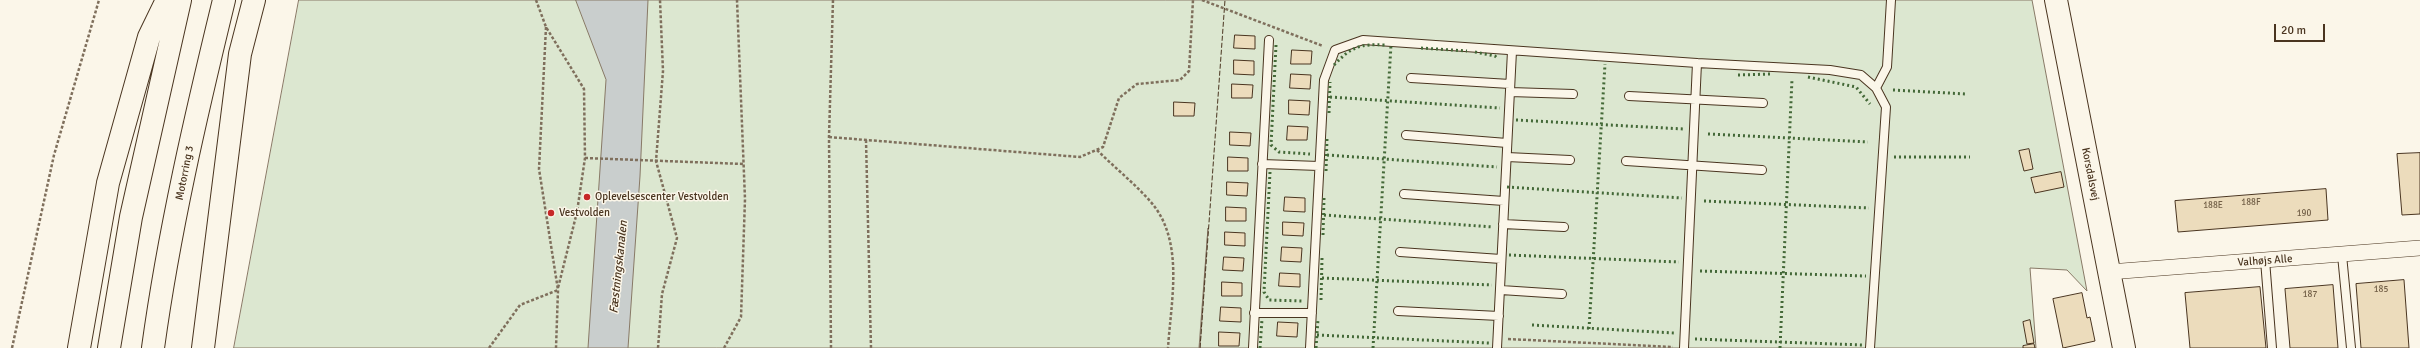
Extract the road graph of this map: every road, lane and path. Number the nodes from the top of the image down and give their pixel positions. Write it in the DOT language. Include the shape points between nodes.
graph roads {
  1 [pos="99,0"];
  2 [pos="167,0"];
  3 [pos="180,0"];
  4 [pos="224,0"];
  5 [pos="254,0"];
  6 [pos="536,0"];
  7 [pos="660,0"];
  8 [pos="738,0"];
  9 [pos="833,0"];
  10 [pos="1193,0"];
  11 [pos="1202,0"];
  12 [pos="1891,0"];
  13 [pos="2056,0"];
  14 [pos="546,27"];
  15 [pos="1269,40"];
  16 [pos="1335,50"];
  17 [pos="1512,51"];
  18 [pos="1697,63"];
  19 [pos="1411,78"];
  20 [pos="1510,88"];
  21 [pos="1876,88"];
  22 [pos="1573,94"];
  23 [pos="1629,96"];
  24 [pos="1695,99"];
  25 [pos="1763,103"];
  26 [pos="1406,135"];
  27 [pos="829,137"];
  28 [pos="866,140"];
  29 [pos="1507,143"];
  30 [pos="1097,150"];
  31 [pos="1507,157"];
  32 [pos="585,158"];
  33 [pos="1570,160"];
  34 [pos="1626,161"];
  35 [pos="656,162"];
  36 [pos="744,164"];
  37 [pos="1262,164"];
  38 [pos="1319,166"];
  39 [pos="1692,166"];
  40 [pos="1762,170"];
  41 [pos="1404,194"];
  42 [pos="1504,201"];
  43 [pos="1503,224"];
  44 [pos="1564,226"];
  45 [pos="2420,248"];
  46 [pos="1400,252"];
  47 [pos="2342,254"];
  48 [pos="1501,259"];
  49 [pos="2265,260"];
  50 [pos="2109,272"];
  51 [pos="558,290"];
  52 [pos="1501,290"];
  53 [pos="1562,294"];
  54 [pos="1398,311"];
  55 [pos="1254,313"];
  56 [pos="1312,313"];
  57 [pos="1498,316"];
  58 [pos="1498,338"];
  59 [pos="12,348"];
  60 [pos="79,348"];
  61 [pos="109,348"];
  62 [pos="153,348"];
  63 [pos="203,348"];
  64 [pos="489,348"];
  65 [pos="556,348"];
  66 [pos="658,348"];
  67 [pos="724,348"];
  68 [pos="831,348"];
  69 [pos="871,348"];
  70 [pos="1168,348"];
  71 [pos="1253,348"];
  72 [pos="1310,348"];
  73 [pos="1497,348"];
  74 [pos="1684,348"];
  75 [pos="1870,348"];
  76 [pos="2124,348"];
  77 [pos="2272,348"];
  78 [pos="2351,348"];
  1 -- 59 [label="path" via="54,155"];
  2 -- 60 [label="main road" via="149,37 108,183"];
  3 -- 61 [label="main road" via="131,217"];
  4 -- 62 [label="main road, Motorring 3" via="200,101 160,300"];
  5 -- 63 [label="main road" via="240,54"];
  6 -- 14 [label="path"];
  7 -- 35 [label="path" via="663,71"];
  8 -- 36 [label="path"];
  9 -- 27 [label="path"];
  10 -- 30 [label="path" via="1189,71 1180,80 1137,84 1119,98 1103,147"];
  11 -- 16 [label="path"];
  12 -- 21 [label="lane" via="1888,67"];
  13 -- 50 [label="main road, Korsdalsvej"];
  14 -- 32 [label="path" via="584,89"];
  14 -- 51 [label="path" via="539,170"];
  15 -- 37 [label="lane"];
  16 -- 17 [label="lane" via="1363,40"];
  16 -- 38 [label="lane" via="1324,80"];
  17 -- 18 [label="lane"];
  17 -- 20 [label="lane"];
  18 -- 21 [label="lane" via="1830,70 1861,75"];
  18 -- 24 [label="lane"];
  19 -- 20 [label="lane"];
  20 -- 22 [label="lane"];
  20 -- 29 [label="lane"];
  21 -- 75 [label="lane" via="1886,107"];
  23 -- 24 [label="lane"];
  24 -- 25 [label="lane"];
  24 -- 39 [label="lane"];
  26 -- 29 [label="lane"];
  27 -- 28 [label="path"];
  27 -- 68 [label="path"];
  28 -- 30 [label="path" via="1080,157"];
  28 -- 69 [label="path"];
  29 -- 31 [label="lane"];
  30 -- 70 [label="path" via="1151,202 1168,233 1173,260"];
  31 -- 33 [label="lane"];
  31 -- 42 [label="lane"];
  32 -- 35 [label="path"];
  32 -- 51 [label="path" via="578,212"];
  34 -- 39 [label="lane"];
  35 -- 36 [label="path"];
  35 -- 66 [label="path" via="677,238 662,294"];
  36 -- 67 [label="path" via="741,317"];
  37 -- 38 [label="lane"];
  37 -- 55 [label="lane"];
  38 -- 56 [label="lane"];
  39 -- 40 [label="lane"];
  39 -- 74 [label="lane"];
  41 -- 42 [label="lane"];
  42 -- 43 [label="lane"];
  43 -- 44 [label="lane"];
  43 -- 48 [label="lane"];
  45 -- 47 [label="street, Valhøjs Alle"];
  46 -- 48 [label="lane"];
  47 -- 49 [label="street, Valhøjs Alle"];
  47 -- 78 [label="lane"];
  48 -- 52 [label="lane"];
  49 -- 50 [label="street, Valhøjs Alle"];
  49 -- 77 [label="lane"];
  50 -- 76 [label="main road, Korsdalsvej"];
  51 -- 64 [label="path" via="520,305"];
  51 -- 65 [label="path"];
  52 -- 53 [label="lane"];
  52 -- 57 [label="lane"];
  54 -- 57 [label="lane"];
  55 -- 56 [label="lane"];
  55 -- 71 [label="lane"];
  56 -- 72 [label="lane"];
  57 -- 58 [label="lane"];
  58 -- 73 [label="lane"];
  58 -- 74 [label="path"];
}
